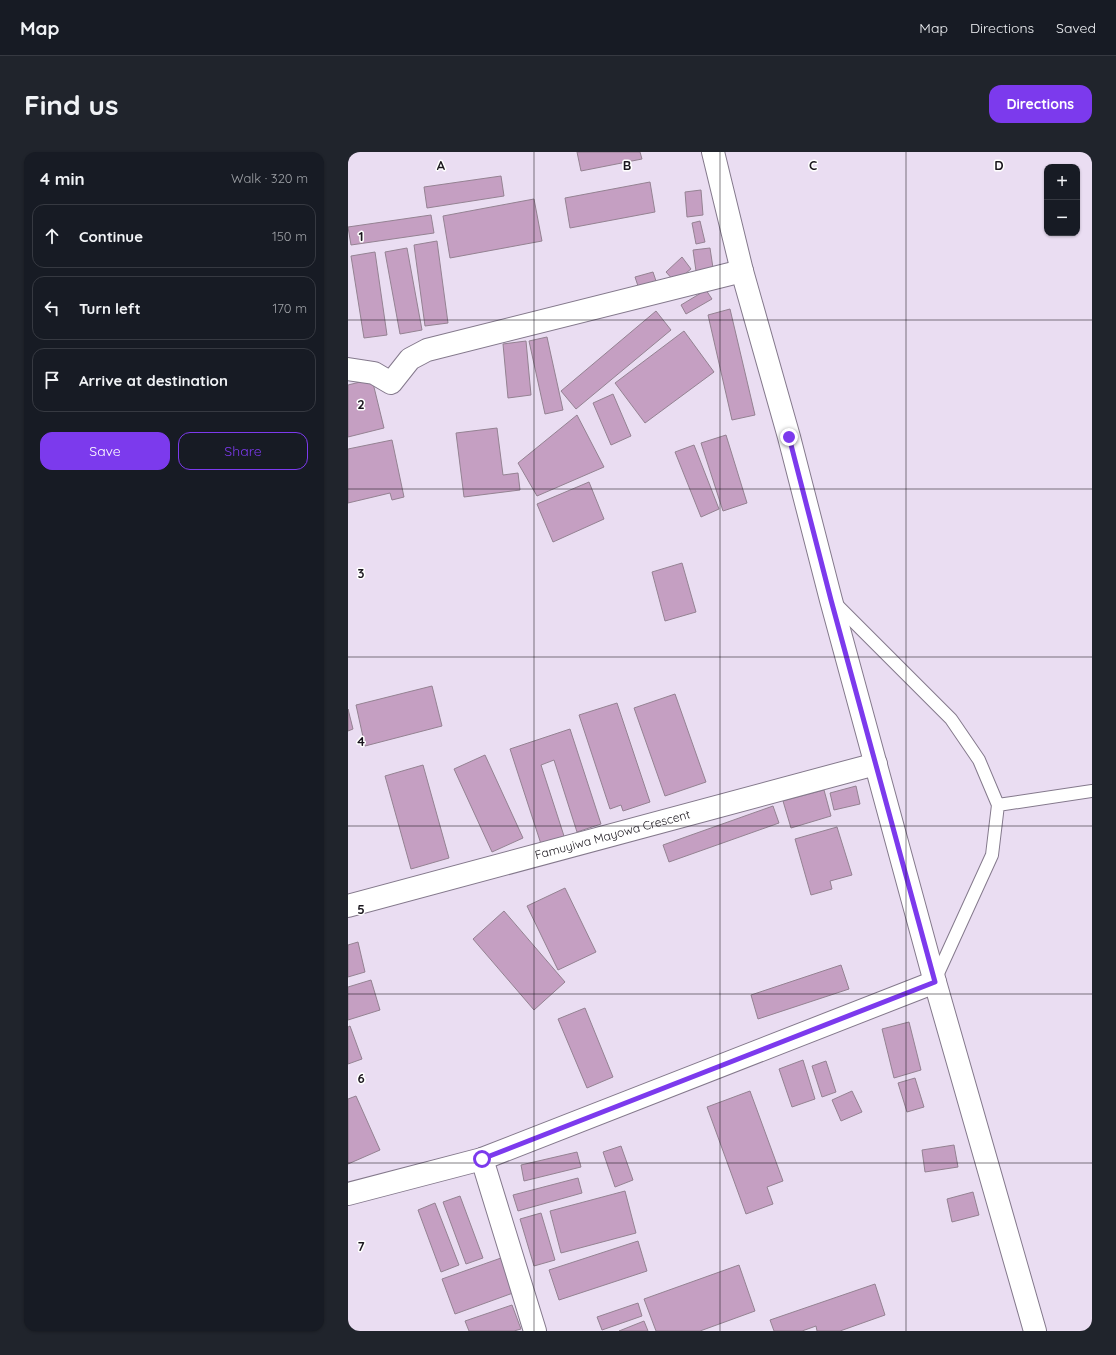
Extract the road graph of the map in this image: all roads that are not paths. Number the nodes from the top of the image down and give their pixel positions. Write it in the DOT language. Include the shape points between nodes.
graph roads {
  1 [pos="713,152"];
  2 [pos="742,270"];
  3 [pos="348,369"];
  4 [pos="831,600"];
  5 [pos="876,764"];
  6 [pos="1092,791"];
  7 [pos="998,805"];
  8 [pos="348,906"];
  9 [pos="935,982"];
  10 [pos="482,1159"];
  11 [pos="348,1194"];
  12 [pos="535,1331"];
  13 [pos="1035,1331"];
  1 -- 2 [label="street"];
  2 -- 3 [label="street" via="427,350 410,359 391,383 374,373"];
  2 -- 4 [label="street"];
  4 -- 5 [label="street"];
  4 -- 7 [label="lane" via="951,719 979,760"];
  5 -- 8 [label="street, Famuyiwa Mayowa Crescent"];
  5 -- 9 [label="street"];
  6 -- 7 [label="lane"];
  7 -- 9 [label="lane" via="992,855"];
  9 -- 10 [label="street"];
  9 -- 13 [label="street"];
  10 -- 11 [label="street"];
  10 -- 12 [label="street"];
}
